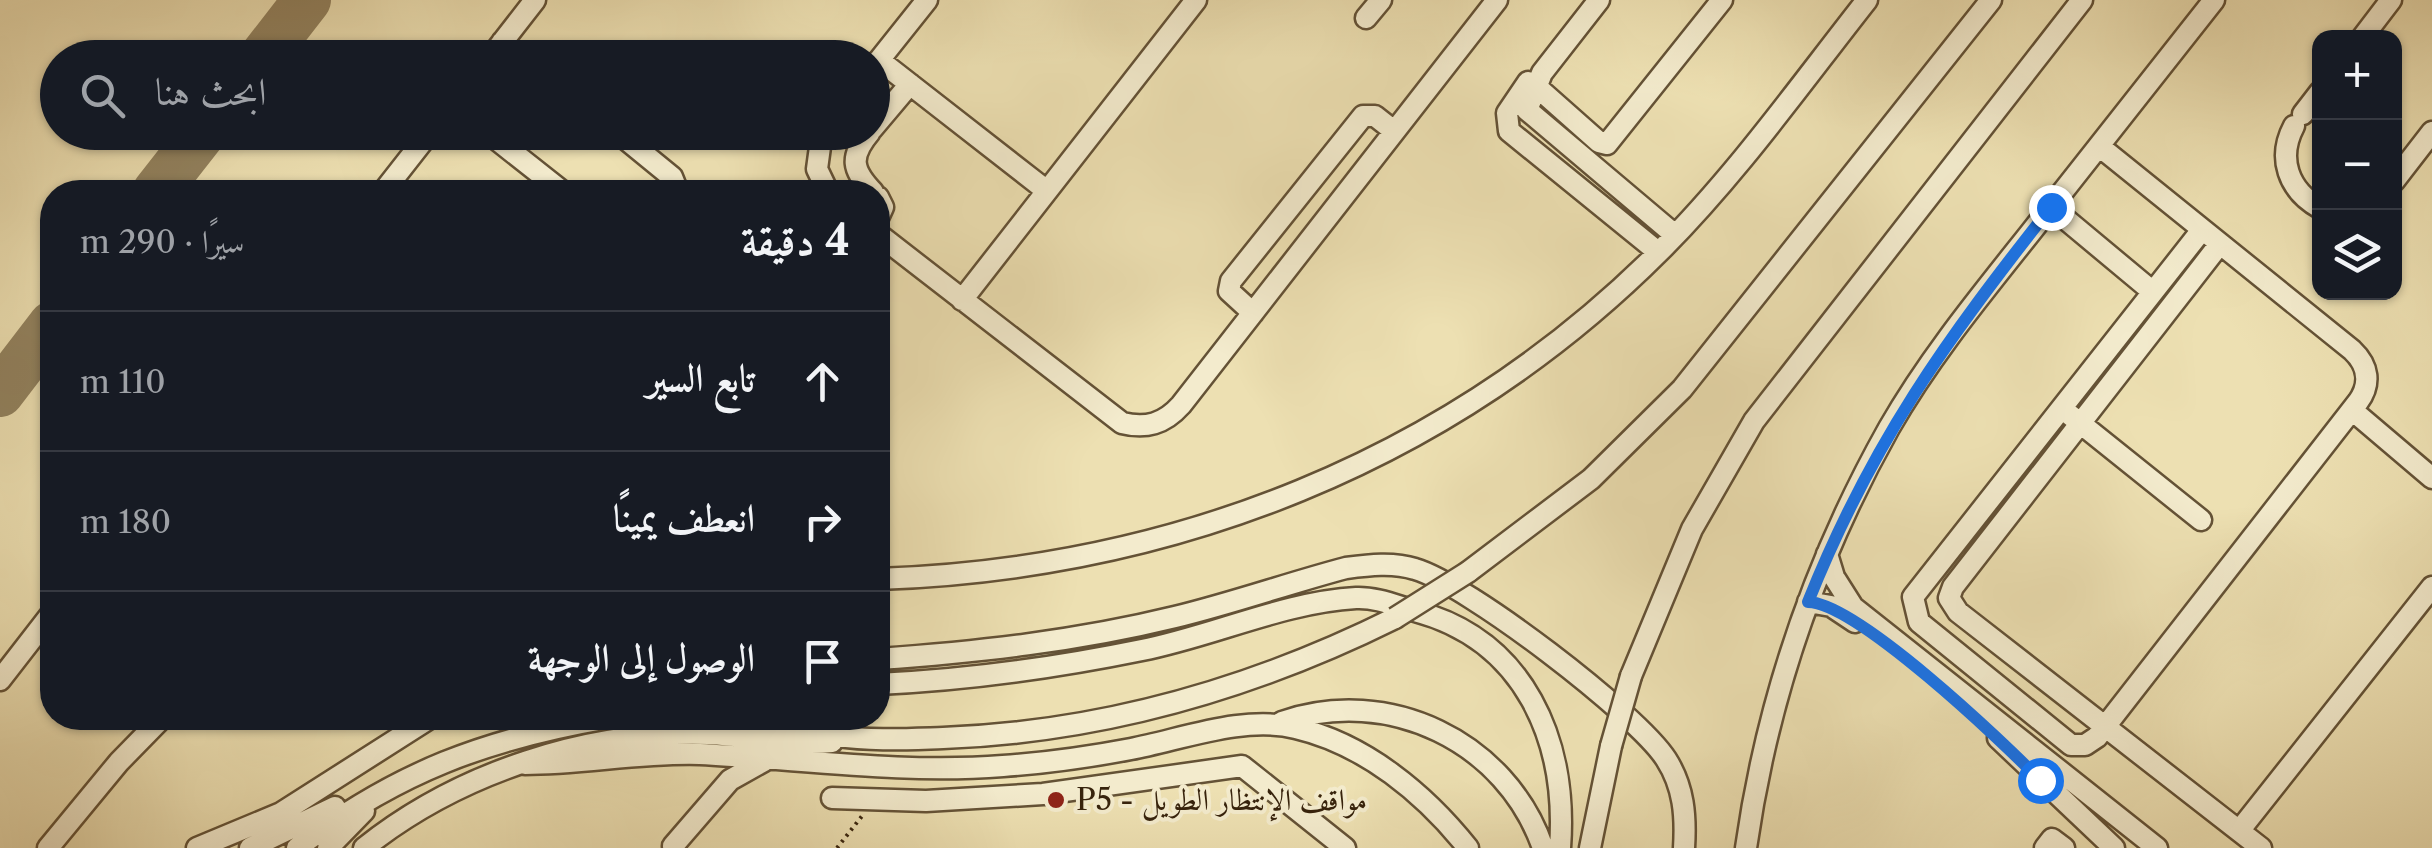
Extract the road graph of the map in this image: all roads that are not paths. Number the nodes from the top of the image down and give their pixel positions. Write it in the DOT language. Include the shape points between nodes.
graph roads {
  1 [pos="535,0"];
  2 [pos="927,0"];
  3 [pos="1196,0"];
  4 [pos="1381,0"];
  5 [pos="1599,0"];
  6 [pos="1722,0"];
  7 [pos="1867,0"];
  8 [pos="1991,0"];
  9 [pos="2082,0"];
  10 [pos="2214,0"];
  11 [pos="2391,0"];
  12 [pos="1487,4"];
  13 [pos="1366,18"];
  14 [pos="2368,30"];
  15 [pos="504,40"];
  16 [pos="890,46"];
  17 [pos="890,72"];
  18 [pos="1540,80"];
  19 [pos="910,84"];
  20 [pos="2312,102"];
  21 [pos="890,106"];
  22 [pos="1394,131"];
  23 [pos="2432,132"];
  24 [pos="2099,146"];
  25 [pos="416,150"];
  26 [pos="510,150"];
  27 [pos="638,150"];
  28 [pos="820,150"];
  29 [pos="856,150"];
  30 [pos="2402,171"];
  31 [pos="392,180"];
  32 [pos="548,180"];
  33 [pos="673,180"];
  34 [pos="822,180"];
  35 [pos="863,180"];
  36 [pos="1047,191"];
  37 [pos="2312,202"];
  38 [pos="2051,207"];
  39 [pos="2201,231"];
  40 [pos="1675,235"];
  41 [pos="890,243"];
  42 [pos="2219,245"];
  43 [pos="1658,252"];
  44 [pos="2153,292"];
  45 [pos="962,300"];
  46 [pos="1253,313"];
  47 [pos="2061,408"];
  48 [pos="2352,410"];
  49 [pos="2080,423"];
  50 [pos="2432,478"];
  51 [pos="2201,520"];
  52 [pos="1827,554"];
  53 [pos="890,578"];
  54 [pos="2432,587"];
  55 [pos="1808,602"];
  56 [pos="40,628"];
  57 [pos="890,658"];
  58 [pos="0,680"];
  59 [pos="890,683"];
  60 [pos="1274,725"];
  61 [pos="2106,727"];
  62 [pos="150,730"];
  63 [pos="411,730"];
  64 [pos="502,730"];
  65 [pos="557,730"];
  66 [pos="817,730"];
  67 [pos="854,738"];
  68 [pos="764,761"];
  69 [pos="525,764"];
  70 [pos="390,784"];
  71 [pos="832,798"];
  72 [pos="2238,830"];
  73 [pos="385,839"];
  74 [pos="1319,840"];
  75 [pos="674,846"];
  76 [pos="48,848"];
  77 [pos="197,848"];
  78 [pos="250,848"];
  79 [pos="297,848"];
  80 [pos="328,848"];
  81 [pos="364,848"];
  82 [pos="1346,848"];
  83 [pos="1468,848"];
  84 [pos="1543,848"];
  85 [pos="1560,848"];
  86 [pos="1590,848"];
  87 [pos="1684,848"];
  88 [pos="1746,848"];
  89 [pos="2114,848"];
  90 [pos="2157,848"];
  91 [pos="2261,848"];
  1 -- 15 [label="street"];
  2 -- 16 [label="street"];
  3 -- 36 [label="street"];
  4 -- 13 [label="street"];
  5 -- 18 [label="street"];
  6 -- 18 [label="street" via="1607,144"];
  7 -- 40 [label="street"];
  8 -- 67 [label="street, bridge" via="1682,389 1591,479 1468,572 1396,618 1282,670 1133,714 995,735"];
  9 -- 86 [label="street, bridge" via="1754,421 1692,529 1631,676"];
  10 -- 24 [label="street"];
  11 -- 14 [label="street"];
  12 -- 22 [label="street"];
  17 -- 19 [label="street"];
  18 -- 40 [label="street" via="1526,105 1529,114"];
  18 -- 43 [label="street" via="1532,78 1510,108 1509,131"];
  19 -- 21 [label="street"];
  19 -- 36 [label="street"];
  20 -- 37 [label="street" via="2285,155 2295,188"];
  22 -- 46 [label="street"];
  22 -- 46 [label="street" via="1375,116 1363,116 1231,280 1229,291"];
  23 -- 30 [label="street"];
  24 -- 38 [label="street"];
  24 -- 39 [label="street"];
  25 -- 31 [label="street"];
  26 -- 32 [label="street"];
  27 -- 33 [label="street"];
  28 -- 34 [label="street"];
  29 -- 35 [label="street" via="854,168"];
  36 -- 45 [label="street"];
  38 -- 44 [label="street"];
  38 -- 52 [label="street" via="1922,375 1862,477"];
  39 -- 42 [label="street"];
  39 -- 44 [label="street"];
  40 -- 43 [label="street"];
  41 -- 45 [label="street"];
  42 -- 48 [label="street" via="2358,356 2367,379"];
  42 -- 49 [label="street"];
  43 -- 53 [label="street" via="1572,329 1483,394 1387,450 1274,502 1177,536 1077,560"];
  44 -- 47 [label="street"];
  45 -- 46 [label="street" via="1122,423 1135,426 1172,415"];
  47 -- 49 [label="street"];
  47 -- 61 [label="street" via="1917,590 1913,610 2066,742 2085,745"];
  48 -- 50 [label="street"];
  48 -- 61 [label="street"];
  49 -- 51 [label="street"];
  49 -- 61 [label="street" via="1949,598 1955,610"];
  52 -- 55 [label="street"];
  52 -- 90 [label="street" via="1854,607"];
  54 -- 72 [label="street"];
  55 -- 88 [label="street" via="1773,712"];
  55 -- 89 [label="street" via="1844,613 1959,704"];
  56 -- 58 [label="street"];
  57 -- 87 [label="street" via="1093,634 1346,568 1418,570 1494,610 1660,751 1683,800"];
  59 -- 85 [label="street" via="1066,664 1322,603 1375,600 1455,622 1512,668 1554,760"];
  60 -- 68 [label="street" via="1065,760 972,768"];
  60 -- 83 [label="street" via="1311,732 1368,758 1426,802"];
  60 -- 84 [label="street" via="1321,712 1370,710 1440,730 1499,774"];
  61 -- 72 [label="street"];
  62 -- 76 [label="street"];
  63 -- 77 [label="street" via="281,813"];
  64 -- 78 [label="street" via="424,757"];
  65 -- 70 [label="street" via="478,748"];
  66 -- 67 [label="street"];
  67 -- 69 [label="street" via="796,744 662,736 588,746"];
  68 -- 69 [label="street" via="674,754"];
  68 -- 75 [label="street" via="730,780"];
  69 -- 73 [label="street" via="448,793"];
  70 -- 79 [label="street"];
  70 -- 80 [label="street"];
  71 -- 74 [label="street" via="1043,794 1242,766"];
  72 -- 91 [label="street"];
  73 -- 81 [label="street"];
  74 -- 82 [label="street"];
}
